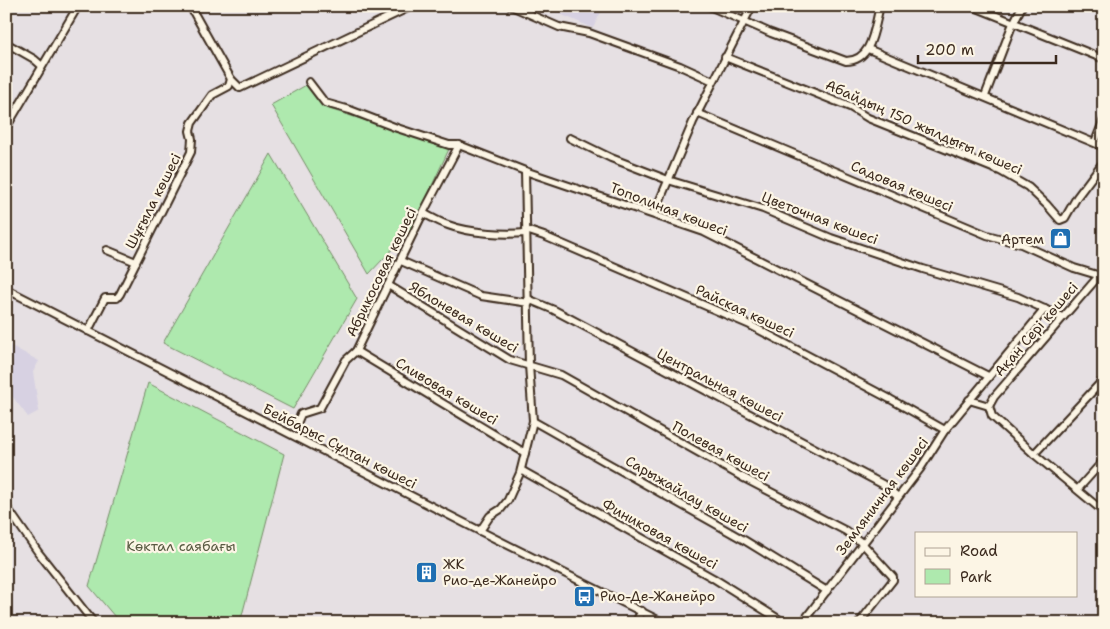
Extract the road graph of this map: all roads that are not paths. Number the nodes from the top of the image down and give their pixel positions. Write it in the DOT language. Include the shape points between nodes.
graph roads {
  1 [pos="78,6"];
  2 [pos="190,6"];
  3 [pos="412,6"];
  4 [pos="511,6"];
  5 [pos="709,6"];
  6 [pos="752,6"];
  7 [pos="880,6"];
  8 [pos="972,6"];
  9 [pos="1022,6"];
  10 [pos="745,21"];
  11 [pos="1014,23"];
  12 [pos="6,43"];
  13 [pos="868,49"];
  14 [pos="725,57"];
  15 [pos="1104,59"];
  16 [pos="42,66"];
  17 [pos="231,79"];
  18 [pos="713,81"];
  19 [pos="309,82"];
  20 [pos="985,96"];
  21 [pos="697,113"];
  22 [pos="1104,119"];
  23 [pos="6,128"];
  24 [pos="570,138"];
  25 [pos="1095,142"];
  26 [pos="459,146"];
  27 [pos="1104,147"];
  28 [pos="1104,160"];
  29 [pos="525,171"];
  30 [pos="668,180"];
  31 [pos="423,213"];
  32 [pos="654,214"];
  33 [pos="526,231"];
  34 [pos="107,250"];
  35 [pos="401,261"];
  36 [pos="136,262"];
  37 [pos="1104,270"];
  38 [pos="1101,277"];
  39 [pos="388,285"];
  40 [pos="6,289"];
  41 [pos="528,301"];
  42 [pos="1045,309"];
  43 [pos="1062,317"];
  44 [pos="88,331"];
  45 [pos="356,351"];
  46 [pos="529,366"];
  47 [pos="988,376"];
  48 [pos="1104,379"];
  49 [pos="969,400"];
  50 [pos="989,406"];
  51 [pos="298,421"];
  52 [pos="533,422"];
  53 [pos="945,430"];
  54 [pos="525,453"];
  55 [pos="1034,454"];
  56 [pos="1104,460"];
  57 [pos="521,470"];
  58 [pos="1078,489"];
  59 [pos="898,497"];
  60 [pos="6,506"];
  61 [pos="1104,512"];
  62 [pos="480,531"];
  63 [pos="862,543"];
  64 [pos="827,591"];
  65 [pos="642,611"];
  66 [pos="94,623"];
  67 [pos="635,623"];
  68 [pos="664,623"];
  69 [pos="785,623"];
  70 [pos="802,623"];
  71 [pos="859,623"];
  1 -- 16 [label="street"];
  2 -- 17 [label="street"];
  3 -- 17 [label="street" via="240,88"];
  4 -- 18 [label="street" via="559,27 589,33"];
  5 -- 10 [label="street"];
  6 -- 10 [label="street"];
  7 -- 13 [label="street"];
  8 -- 11 [label="street"];
  9 -- 11 [label="street"];
  10 -- 13 [label="street" via="846,60 859,58"];
  10 -- 14 [label="street"];
  11 -- 15 [label="street"];
  11 -- 20 [label="street"];
  12 -- 16 [label="street"];
  13 -- 20 [label="street"];
  14 -- 18 [label="street"];
  14 -- 28 [label="street, Абайдың 150 жылдығы көшесі" via="1000,171 1028,187 1060,220 1065,218"];
  16 -- 23 [label="street"];
  17 -- 36 [label="street, Шұғыла көшесі" via="229,86 212,95 191,127 191,152"];
  18 -- 21 [label="street"];
  19 -- 26 [label="street, Тополиная көшесі" via="325,103 450,146"];
  20 -- 25 [label="street"];
  21 -- 30 [label="street"];
  21 -- 38 [label="street, Садовая көшесі" via="987,235 1021,244"];
  22 -- 25 [label="street"];
  24 -- 30 [label="street, Цветочная көшесі"];
  25 -- 27 [label="street"];
  26 -- 29 [label="street, Тополиная көшесі"];
  26 -- 31 [label="street, Абрикосовая көшесі"];
  29 -- 32 [label="street, Тополиная көшесі"];
  29 -- 33 [label="street"];
  30 -- 32 [label="street"];
  30 -- 42 [label="street, Цветочная көшесі" via="763,209 831,238 1018,297"];
  31 -- 33 [label="street, Райская көшесі" via="457,228 516,234"];
  31 -- 35 [label="street, Абрикосовая көшесі"];
  32 -- 47 [label="street, Тополиная көшесі" via="704,232"];
  33 -- 41 [label="street"];
  33 -- 53 [label="street, Райская көшесі" via="750,325"];
  34 -- 36 [label="street"];
  35 -- 39 [label="street, Абрикосовая көшесі"];
  35 -- 41 [label="street, Центральная көшесі" via="481,296"];
  36 -- 44 [label="street, Шұғыла көшесі" via="116,298 105,298"];
  37 -- 38 [label="street, Ақан Сері көшесі"];
  38 -- 43 [label="street, Ақан Сері көшесі"];
  39 -- 45 [label="street, Абрикосовая көшесі"];
  39 -- 46 [label="street, Яблоневая көшесі" via="510,360"];
  40 -- 44 [label="street, Бейбарыс Сұлтан көшесі"];
  41 -- 46 [label="street"];
  41 -- 59 [label="street, Центральная көшесі" via="554,310 884,485"];
  42 -- 43 [label="street, Цветочная көшесі"];
  42 -- 47 [label="street, Земляничная көшесі"];
  43 -- 50 [label="street, Ақан Сері көшесі"];
  44 -- 62 [label="street, Бейбарыс Сұлтан көшесі"];
  45 -- 51 [label="street, Абрикосовая көшесі" via="346,360 320,408 301,414"];
  45 -- 54 [label="street, Сливовая көшесі"];
  46 -- 52 [label="street"];
  46 -- 63 [label="street, Полевая көшесі" via="560,375 846,531"];
  47 -- 49 [label="street, Земляничная көшесі"];
  48 -- 55 [label="street"];
  49 -- 50 [label="street"];
  49 -- 53 [label="street, Земляничная көшесі"];
  50 -- 55 [label="street" via="992,416"];
  52 -- 54 [label="street"];
  52 -- 64 [label="street, Сарыжайлау көшесі" via="744,540"];
  53 -- 59 [label="street, Земляничная көшесі"];
  54 -- 57 [label="street"];
  55 -- 58 [label="street"];
  56 -- 58 [label="street"];
  57 -- 62 [label="street" via="508,500 490,516"];
  57 -- 69 [label="street, Финиковая көшесі" via="713,578"];
  58 -- 61 [label="street"];
  59 -- 63 [label="street, Земляничная көшесі"];
  60 -- 66 [label="street"];
  62 -- 65 [label="street, Бейбарыс Сұлтан көшесі"];
  63 -- 64 [label="street, Земляничная көшесі"];
  63 -- 71 [label="street, Полевая көшесі" via="893,580"];
  64 -- 70 [label="street, Земляничная көшесі"];
  65 -- 67 [label="street"];
  65 -- 68 [label="street, Бейбарыс Сұлтан көшесі"];
}
